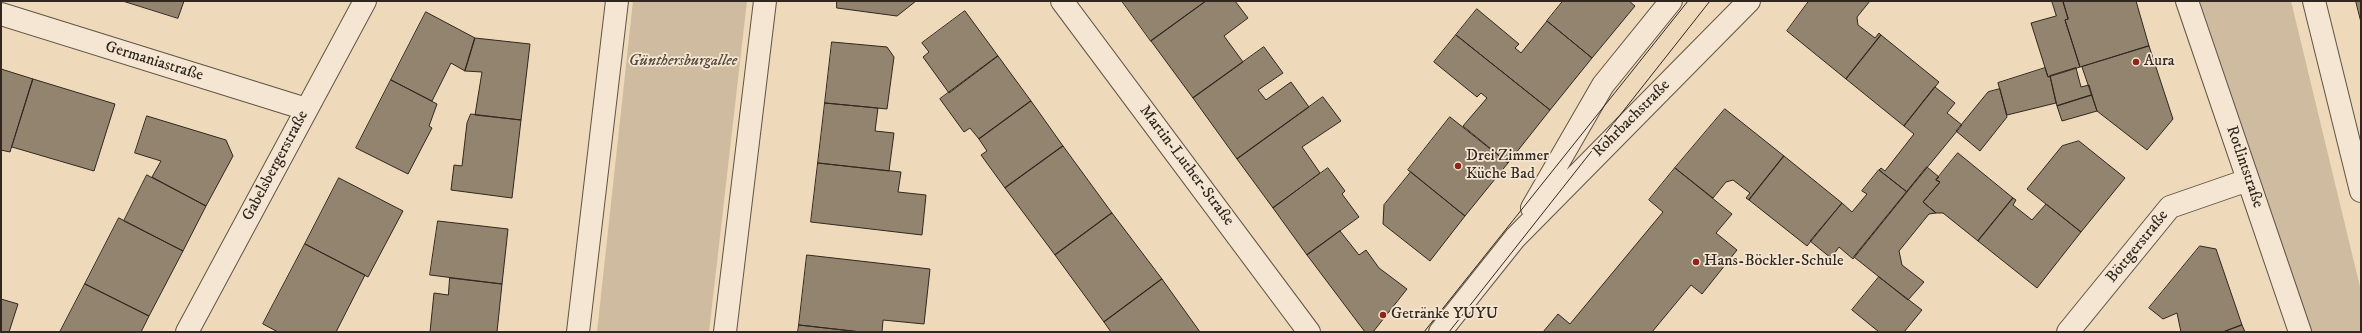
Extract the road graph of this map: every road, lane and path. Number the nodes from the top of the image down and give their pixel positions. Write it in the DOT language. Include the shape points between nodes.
graph roads {
  1 [pos="365,1"];
  2 [pos="616,1"];
  3 [pos="766,1"];
  4 [pos="1062,1"];
  5 [pos="1671,1"];
  6 [pos="1749,1"];
  7 [pos="2187,1"];
  8 [pos="2314,1"];
  9 [pos="1,14"];
  10 [pos="306,109"];
  11 [pos="2248,180"];
  12 [pos="2361,190"];
  13 [pos="1515,238"];
  14 [pos="187,332"];
  15 [pos="578,332"];
  16 [pos="725,332"];
  17 [pos="1309,332"];
  18 [pos="1440,332"];
  19 [pos="2068,332"];
  20 [pos="2300,332"];
  1 -- 10 [label="street, Gabelsbergerstraße"];
  2 -- 15 [label="street"];
  3 -- 16 [label="street"];
  4 -- 17 [label="street, Martin-Luther-Straße"];
  5 -- 13 [label="street, Rohrbachstraße" via="1603,86"];
  6 -- 13 [label="street, Rohrbachstraße"];
  7 -- 11 [label="street, Rotlintstraße"];
  8 -- 12 [label="street"];
  9 -- 10 [label="street, Germaniastraße"];
  10 -- 14 [label="street, Gabelsbergerstraße"];
  11 -- 19 [label="street, Böttgerstraße" via="2170,206"];
  11 -- 20 [label="street, Rotlintstraße"];
  13 -- 18 [label="street, Rohrbachstraße"];
}
